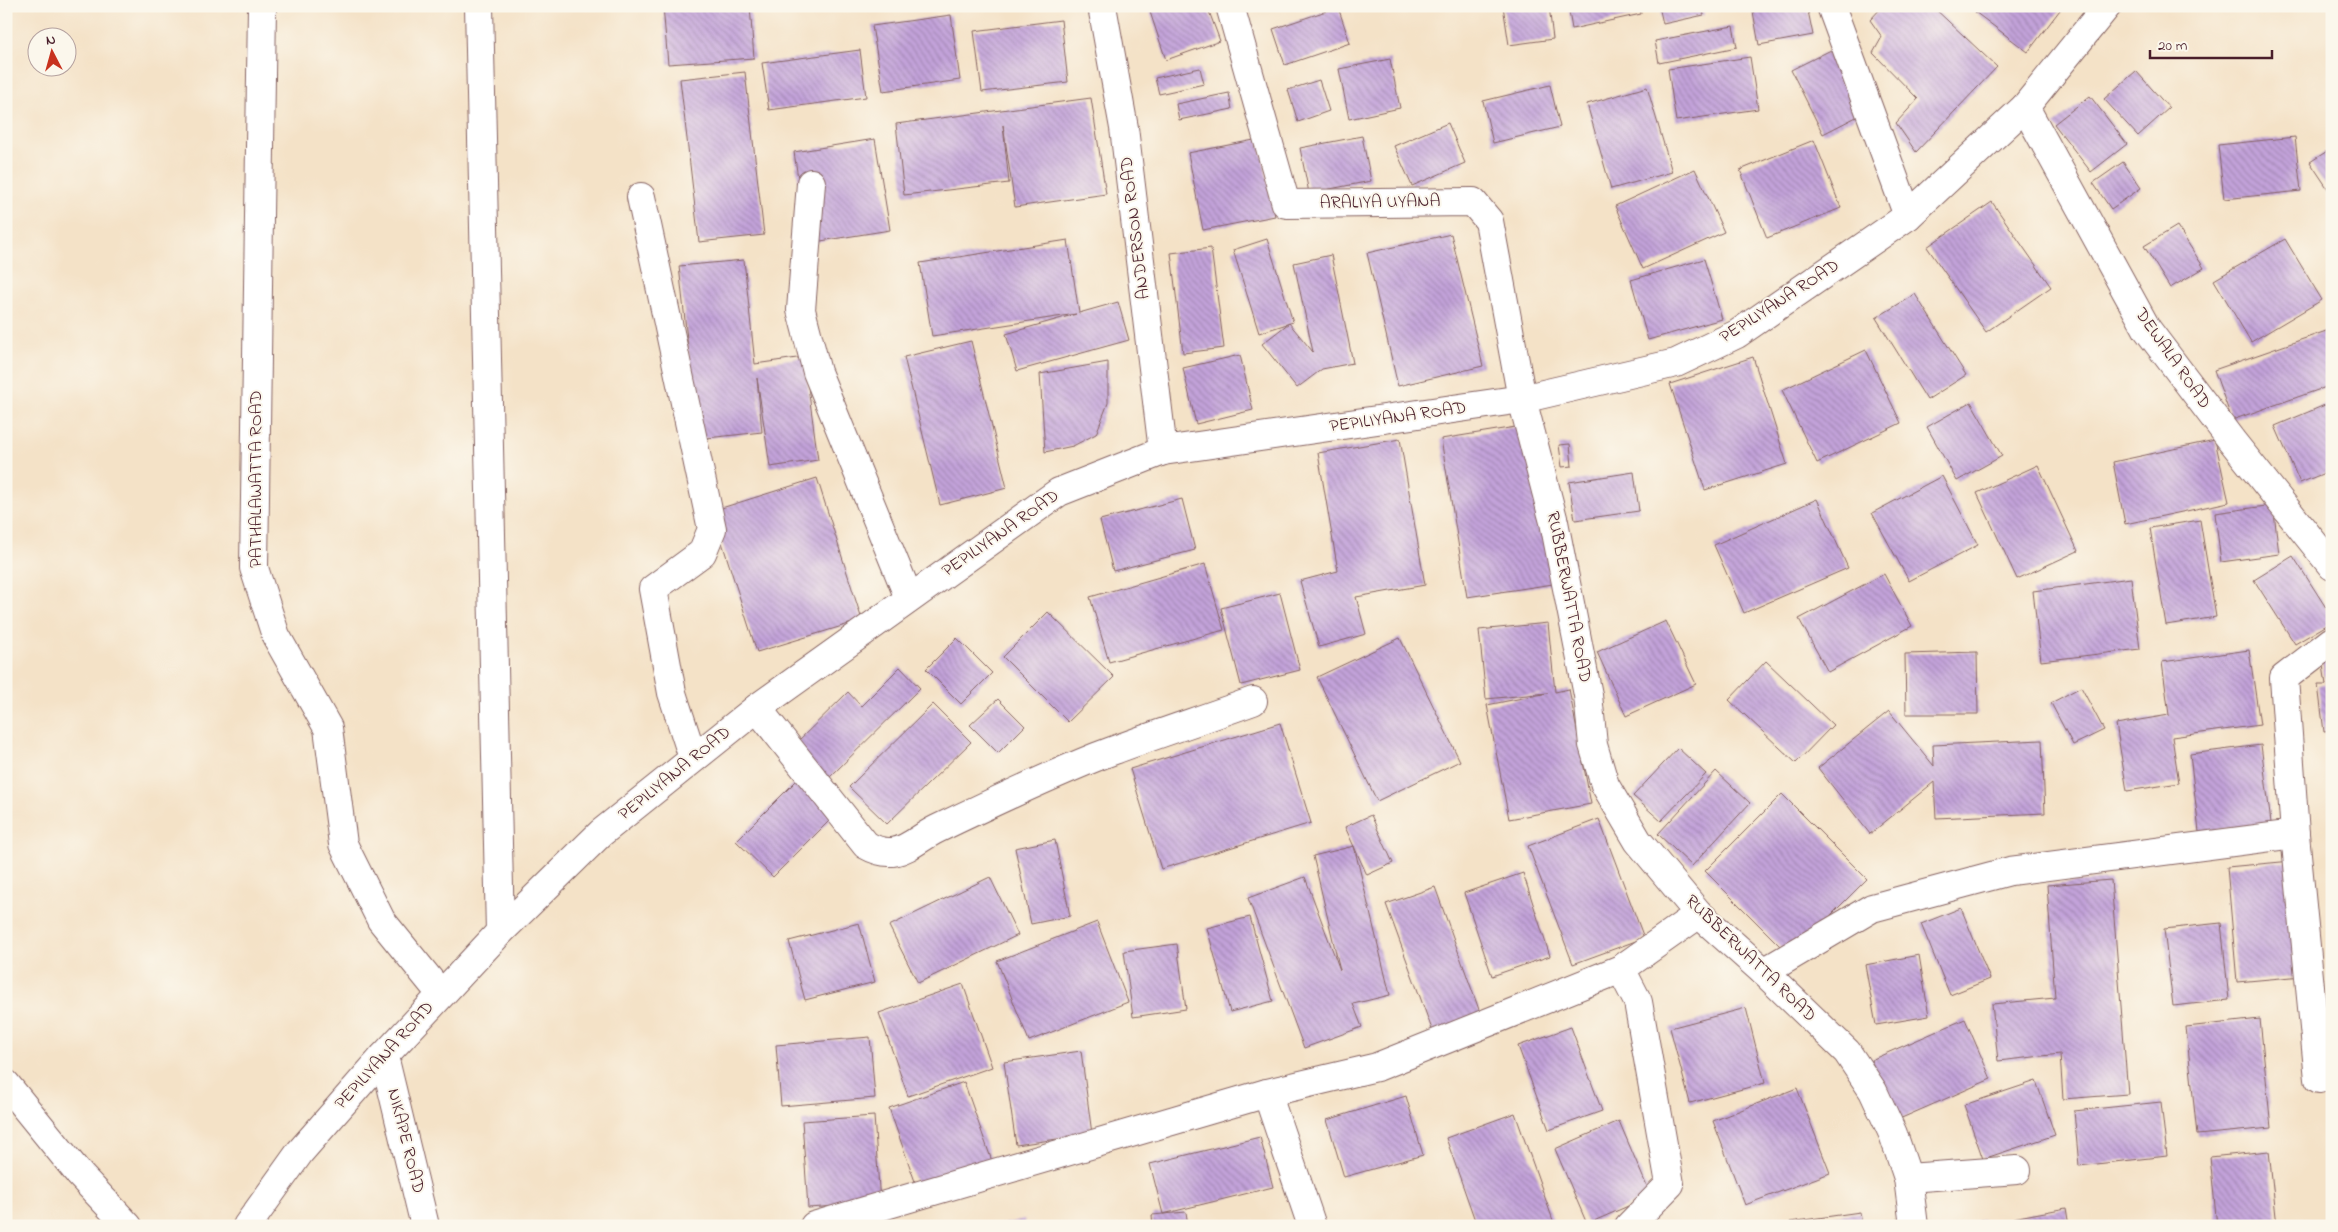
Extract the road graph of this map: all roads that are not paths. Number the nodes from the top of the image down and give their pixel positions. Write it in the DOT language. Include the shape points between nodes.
graph roads {
  1 [pos="262,6"];
  2 [pos="479,6"];
  3 [pos="1102,6"];
  4 [pos="1230,6"];
  5 [pos="1831,6"];
  6 [pos="2107,6"];
  7 [pos="2025,107"];
  8 [pos="811,183"];
  9 [pos="641,197"];
  10 [pos="1908,216"];
  11 [pos="1522,399"];
  12 [pos="1163,452"];
  13 [pos="2332,566"];
  14 [pos="909,598"];
  15 [pos="2332,641"];
  16 [pos="1253,701"];
  17 [pos="757,708"];
  18 [pos="693,758"];
  19 [pos="2295,834"];
  20 [pos="1699,914"];
  21 [pos="500,932"];
  22 [pos="1621,969"];
  23 [pos="1764,972"];
  24 [pos="441,994"];
  25 [pos="384,1056"];
  26 [pos="2318,1079"];
  27 [pos="6,1084"];
  28 [pos="1267,1093"];
  29 [pos="2016,1170"];
  30 [pos="1908,1178"];
  31 [pos="128,1226"];
  32 [pos="247,1226"];
  33 [pos="425,1226"];
  34 [pos="814,1226"];
  35 [pos="1312,1226"];
  36 [pos="1629,1226"];
  37 [pos="1914,1226"];
  1 -- 24 [label="street, PATHALAWATTA ROAD" via="254,568 276,636 328,728 343,844 381,920"];
  2 -- 21 [label="street"];
  3 -- 12 [label="street, ANDERSON ROAD" via="1124,128"];
  4 -- 11 [label="street, ARALIYA UYANA" via="1286,204 1473,202 1489,221"];
  5 -- 10 [label="street"];
  6 -- 7 [label="street, PEPILIYANA ROAD"];
  7 -- 10 [label="street, PEPILIYANA ROAD"];
  7 -- 13 [label="street, DEWALA ROAD" via="2147,329 2232,442"];
  8 -- 14 [label="street" via="800,310 817,372"];
  9 -- 18 [label="street" via="712,529 702,553 653,589 672,693"];
  10 -- 11 [label="street, PEPILIYANA ROAD" via="1737,334 1676,363"];
  11 -- 12 [label="street, PEPILIYANA ROAD"];
  11 -- 20 [label="street, RUBBERWATTA ROAD" via="1554,522 1588,695 1594,745 1605,785 1638,841"];
  12 -- 14 [label="street, PEPILIYANA ROAD" via="1059,492"];
  14 -- 17 [label="street, PEPILIYANA ROAD"];
  15 -- 19 [label="street" via="2284,678"];
  16 -- 17 [label="street" via="1096,757 923,836 895,854 880,853 866,845"];
  17 -- 18 [label="street, PEPILIYANA ROAD"];
  18 -- 21 [label="street, PEPILIYANA ROAD" via="601,833"];
  19 -- 23 [label="street" via="2010,871 1872,908"];
  19 -- 26 [label="street"];
  20 -- 22 [label="street"];
  20 -- 23 [label="street, RUBBERWATTA ROAD"];
  21 -- 24 [label="street, PEPILIYANA ROAD"];
  22 -- 28 [label="street" via="1377,1067"];
  22 -- 36 [label="street" via="1638,1002 1670,1184"];
  23 -- 30 [label="street, RUBBERWATTA ROAD" via="1847,1052 1873,1091 1893,1134"];
  24 -- 25 [label="street, PEPILIYANA ROAD"];
  25 -- 32 [label="street, PEPILIYANA ROAD" via="300,1152"];
  25 -- 33 [label="street, NIKAPE ROAD"];
  27 -- 31 [label="street" via="80,1174"];
  28 -- 34 [label="street"];
  28 -- 35 [label="street"];
  29 -- 30 [label="street"];
  30 -- 37 [label="street, RUBBERWATTA ROAD"];
}
